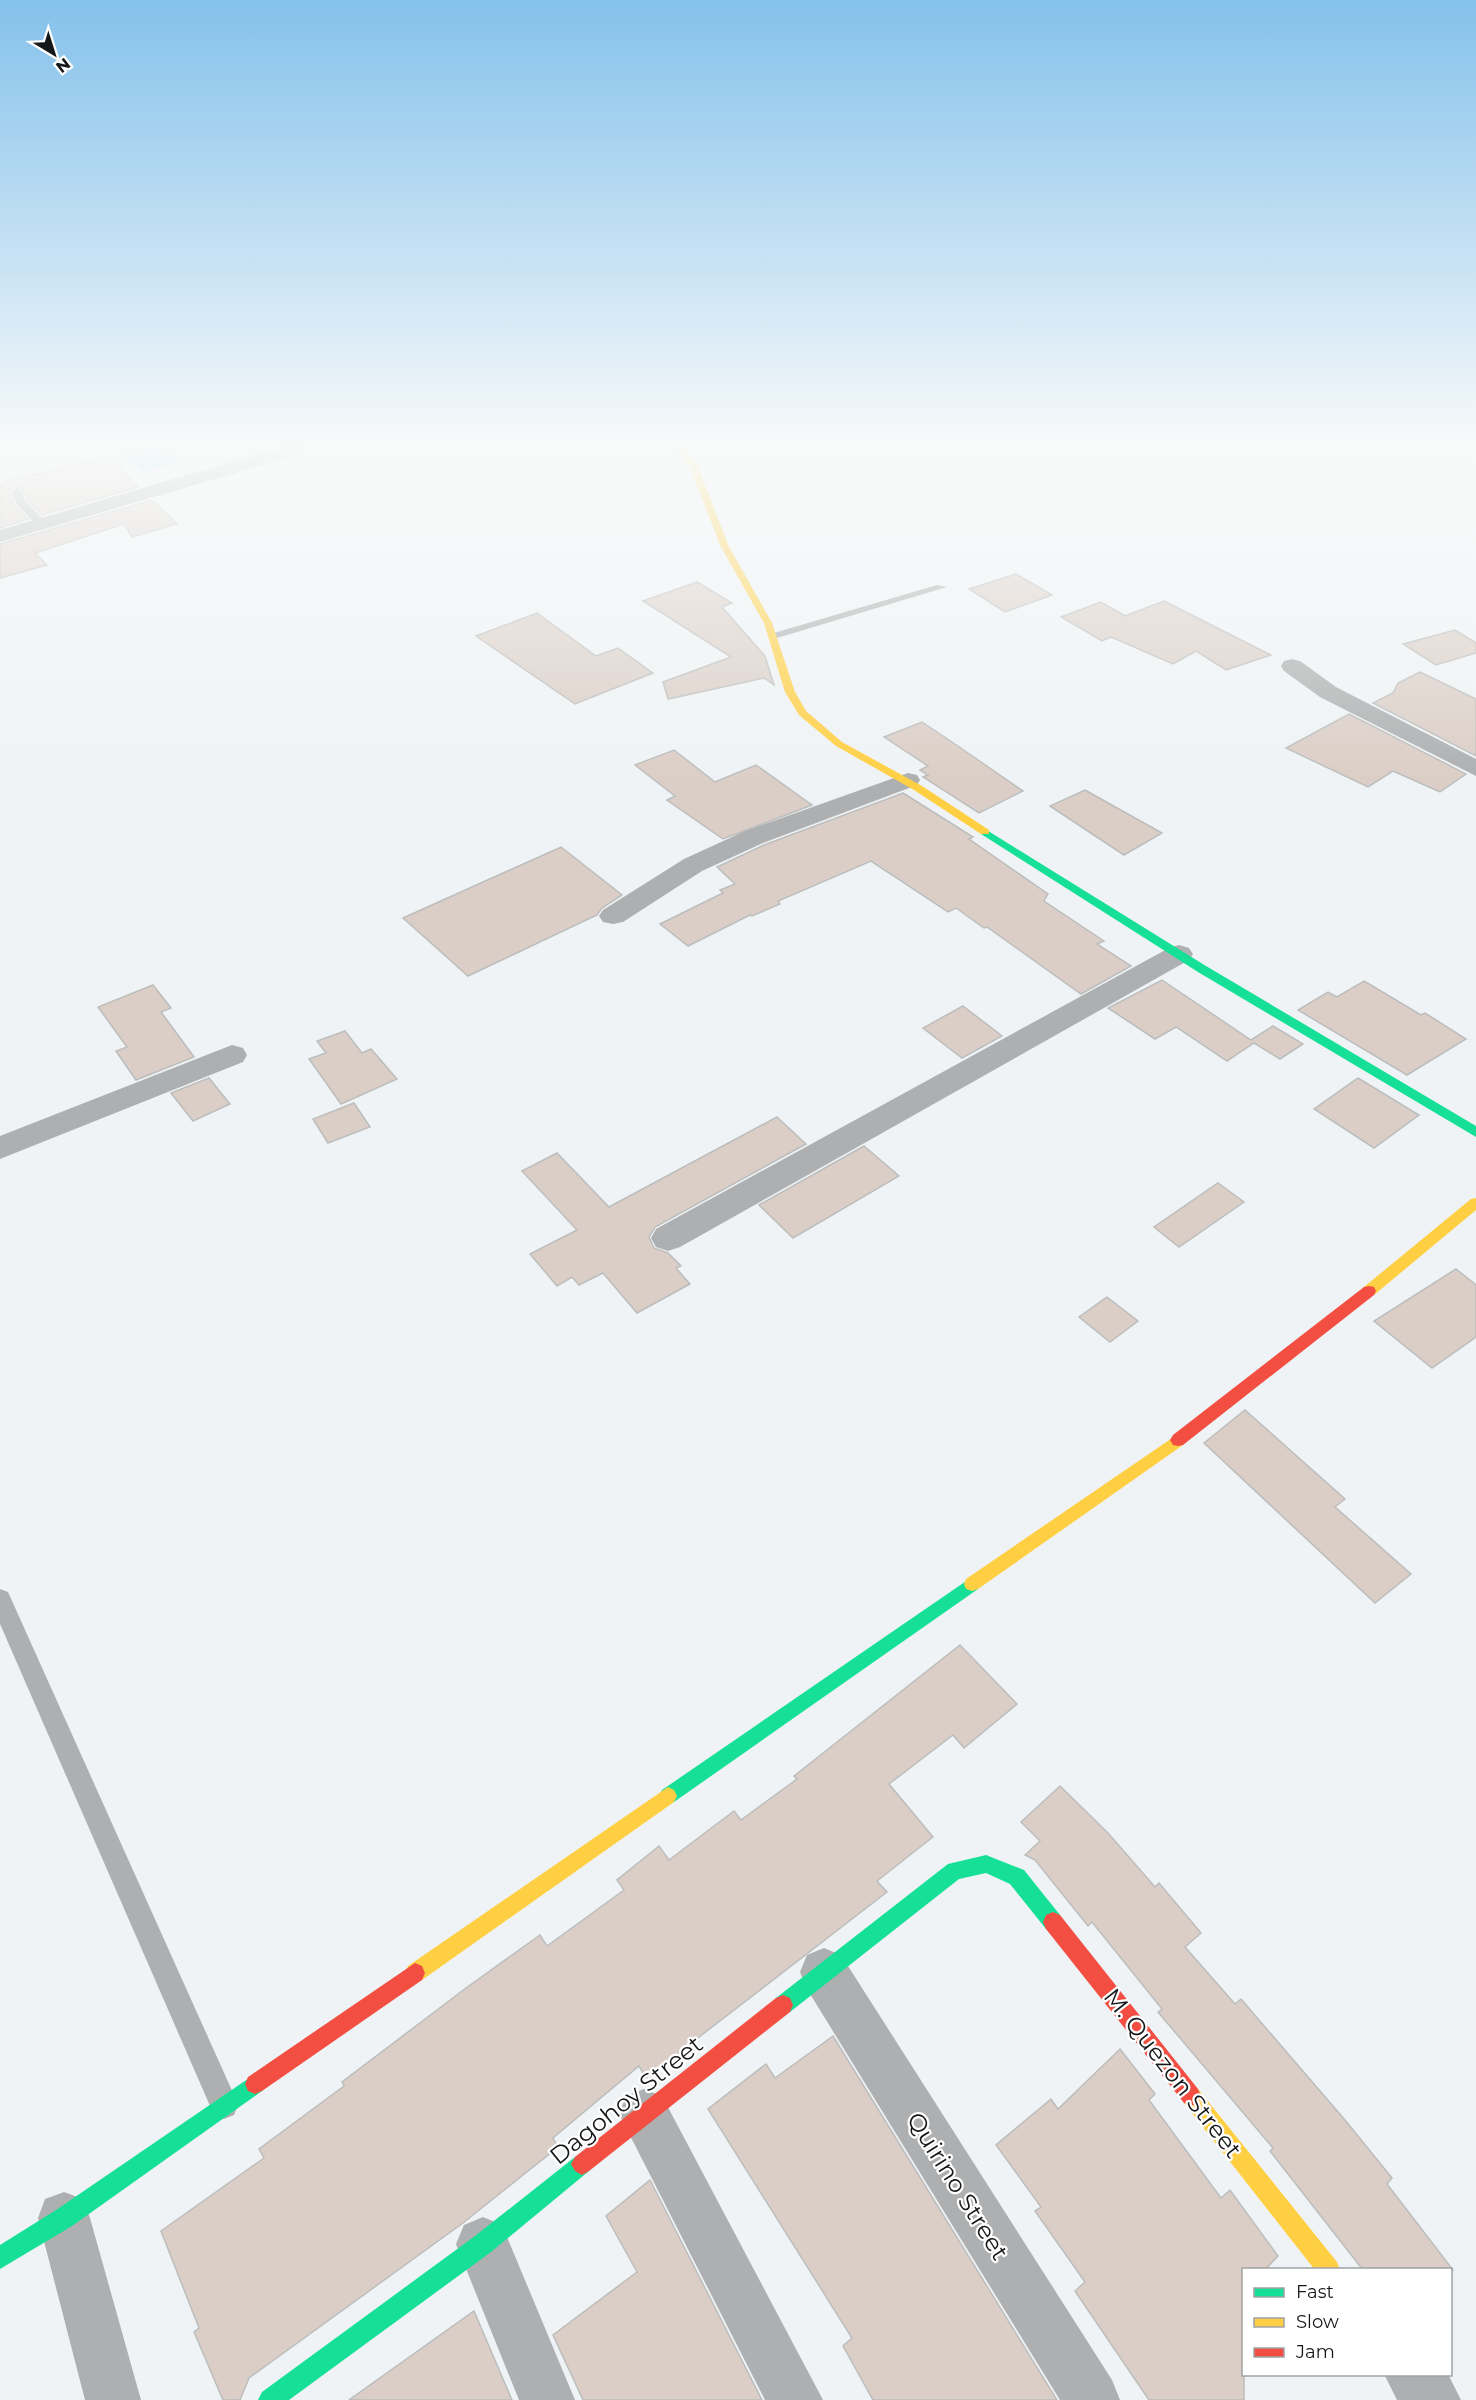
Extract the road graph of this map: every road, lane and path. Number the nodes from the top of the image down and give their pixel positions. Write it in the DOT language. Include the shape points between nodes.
graph roads {
  1 [pos="730,556"];
  2 [pos="941,587"];
  3 [pos="773,635"];
  4 [pos="1292,666"];
  5 [pos="1476,769"];
  6 [pos="908,780"];
  7 [pos="613,916"];
  8 [pos="1179,954"];
  9 [pos="232,1055"];
  10 [pos="1476,1132"];
  11 [pos="0,1148"];
  12 [pos="1476,1203"];
  13 [pos="668,1238"];
  14 [pos="0,1599"];
  15 [pos="1017,1877"];
  16 [pos="824,1972"];
  17 [pos="225,2106"];
  18 [pos="644,2114"];
  19 [pos="64,2218"];
  20 [pos="483,2244"];
  21 [pos="0,2258"];
  22 [pos="1327,2268"];
  23 [pos="1414,2376"];
  24 [pos="113,2400"];
  25 [pos="270,2400"];
  26 [pos="547,2400"];
  27 [pos="795,2400"];
  28 [pos="1092,2400"];
  29 [pos="1433,2400"];
  1 -- 3 [label="street"];
  2 -- 3 [label="lane"];
  3 -- 6 [label="street" via="796,708 832,738"];
  4 -- 5 [label="street" via="1328,692"];
  6 -- 7 [label="street" via="754,837 693,865"];
  6 -- 8 [label="street" via="1057,881"];
  8 -- 10 [label="street"];
  8 -- 13 [label="street"];
  9 -- 11 [label="street"];
  12 -- 17 [label="street" via="1172,1445"];
  14 -- 17 [label="lane"];
  15 -- 16 [label="street, Dagohoy Street" via="986,1864 956,1871"];
  15 -- 22 [label="street, M. Quezon Street"];
  16 -- 18 [label="street, Dagohoy Street"];
  16 -- 28 [label="street, Quirino Street"];
  17 -- 19 [label="street"];
  18 -- 20 [label="street, Dagohoy Street"];
  18 -- 27 [label="street"];
  19 -- 21 [label="street"];
  19 -- 24 [label="street"];
  20 -- 25 [label="street, Dagohoy Street"];
  20 -- 26 [label="street"];
  23 -- 29 [label="street"];
}
